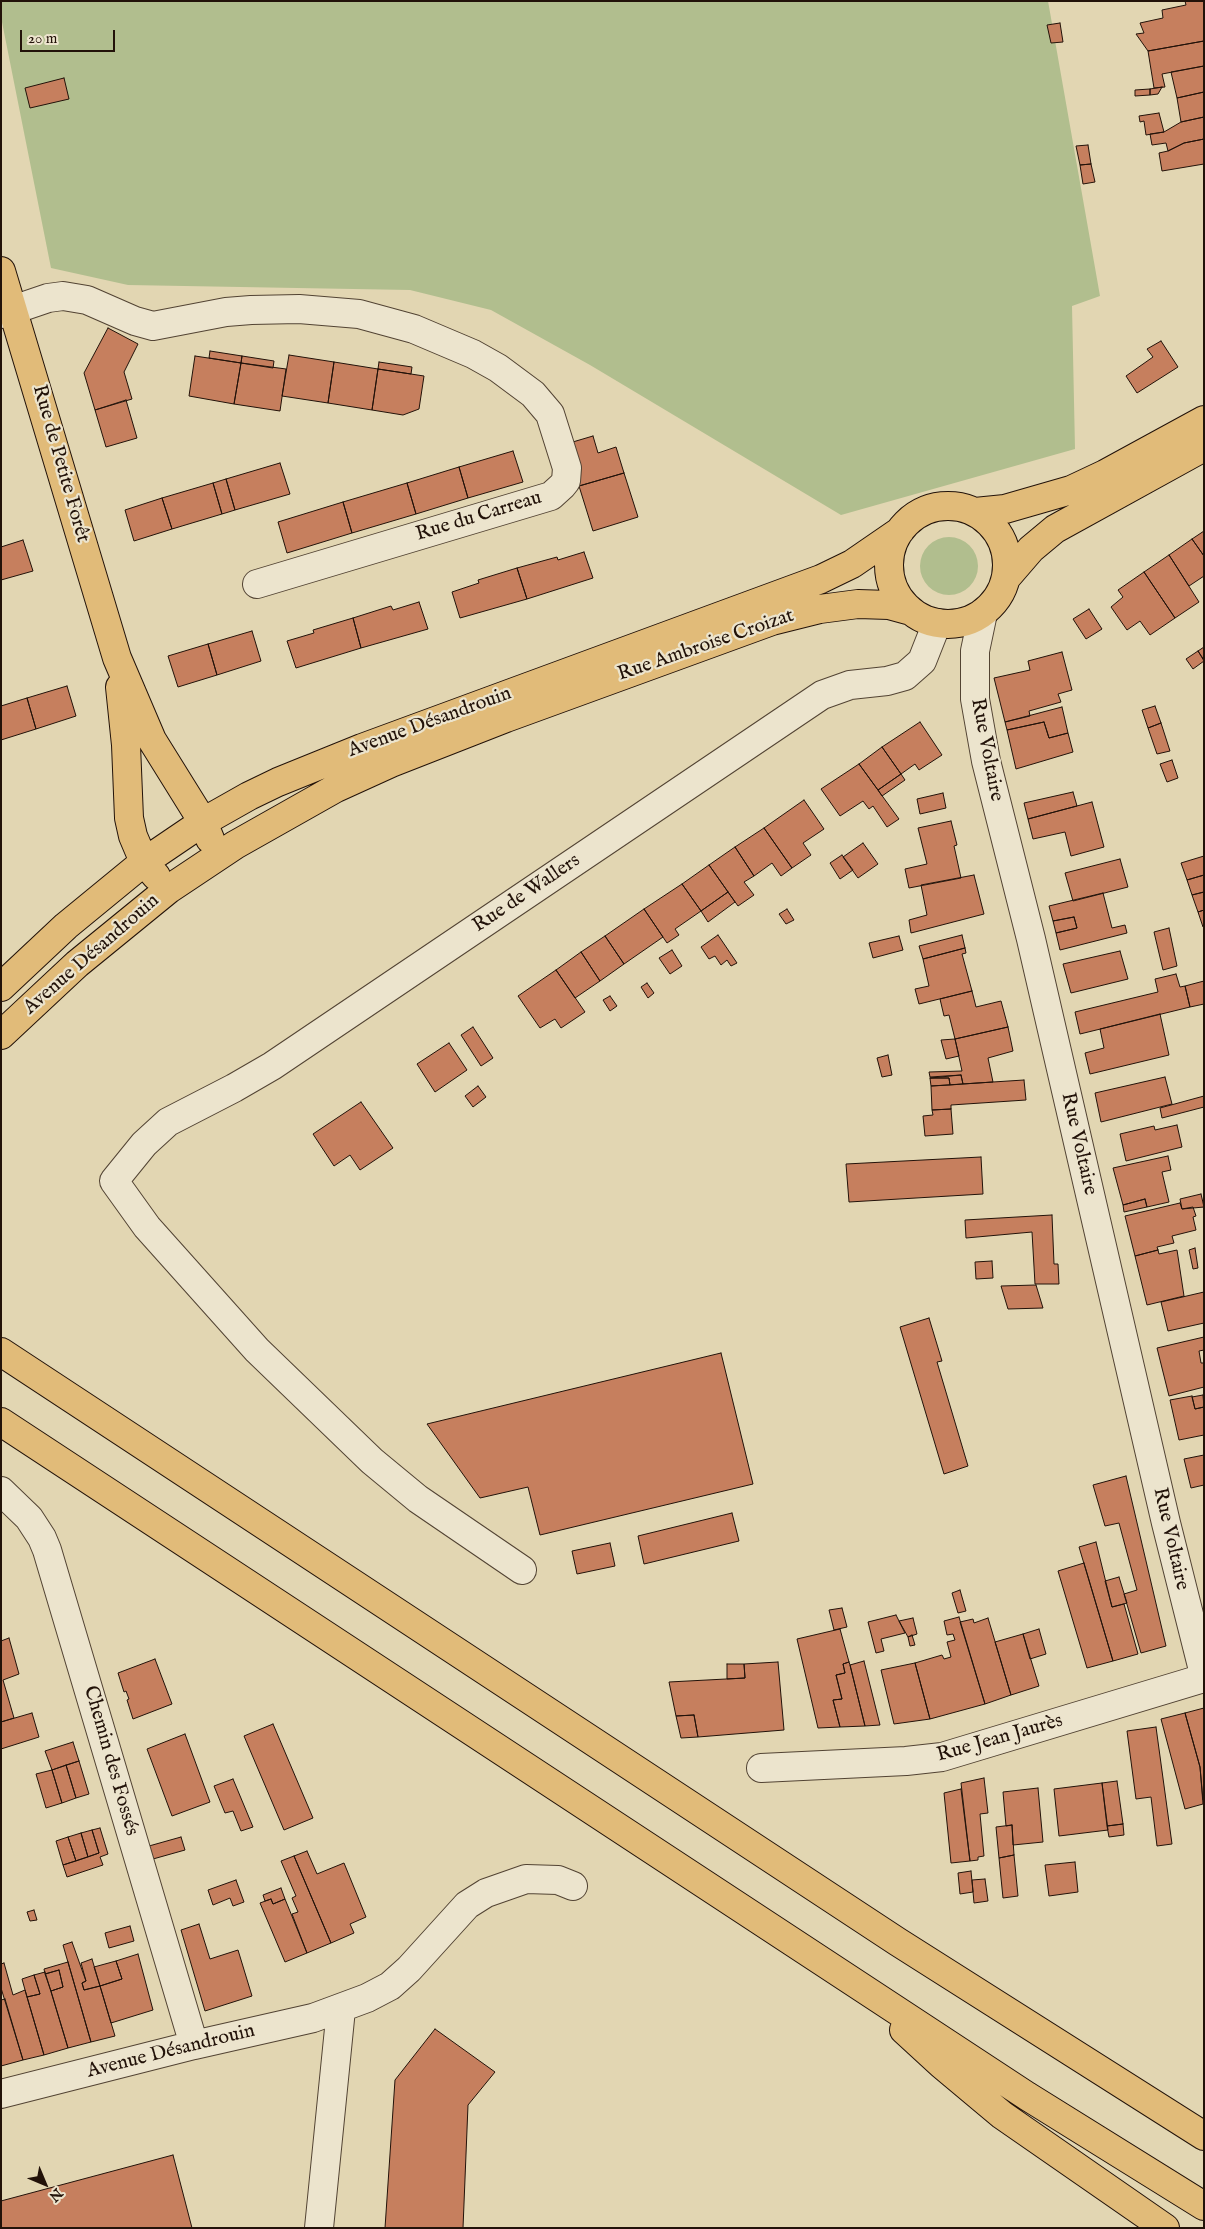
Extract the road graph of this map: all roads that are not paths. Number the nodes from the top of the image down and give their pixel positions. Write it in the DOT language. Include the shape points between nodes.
graph roads {
  1 [pos="1,271"];
  2 [pos="7,312"];
  3 [pos="1204,420"];
  4 [pos="1204,447"];
  5 [pos="974,512"];
  6 [pos="900,531"];
  7 [pos="1006,578"];
  8 [pos="257,584"];
  9 [pos="911,611"];
  10 [pos="983,613"];
  11 [pos="937,623"];
  12 [pos="116,658"];
  13 [pos="506,718"];
  14 [pos="203,822"];
  15 [pos="213,859"];
  16 [pos="144,862"];
  17 [pos="169,889"];
  18 [pos="1,987"];
  19 [pos="1,1034"];
  20 [pos="1,1352"];
  21 [pos="1,1422"];
  22 [pos="1,1491"];
  23 [pos="522,1570"];
  24 [pos="1204,1676"];
  25 [pos="761,1768"];
  26 [pos="573,1886"];
  27 [pos="846,1977"];
  28 [pos="341,2009"];
  29 [pos="194,2045"];
  30 [pos="1,2094"];
  31 [pos="1204,2136"];
  32 [pos="1204,2206"];
  33 [pos="319,2228"];
  34 [pos="1165,2228"];
  1 -- 2 [label="main road, Rue de Petite Forêt"];
  2 -- 8 [label="street, Rue du Carreau" via="63,296 87,300 154,326 252,310 359,314 432,335 473,354 533,394 550,414 567,468 566,480 551,496"];
  2 -- 12 [label="main road, Rue de Petite Forêt" via="37,386"];
  3 -- 5 [label="main road" via="1071,490 1006,509"];
  4 -- 7 [label="main road" via="1054,528"];
  5 -- 6 [label="main road" via="955,506 934,508 915,516"];
  5 -- 7 [label="main road" via="991,524 1002,540 1007,559"];
  6 -- 9 [label="main road" via="889,558 890,578 898,597"];
  6 -- 14 [label="main road, Avenue Désandrouin" via="852,564 821,579 329,760 278,782"];
  7 -- 10 [label="main road" via="998,598"];
  9 -- 11 [label="main road"];
  9 -- 13 [label="main road, Rue Ambroise Croizat" via="874,603 795,615 740,631"];
  10 -- 11 [label="main road" via="966,622"];
  10 -- 24 [label="street, Rue Voltaire" via="974,670 974,699 981,737"];
  11 -- 23 [label="street, Rue de Wallers" via="922,661 905,676 850,685 822,695 272,1066 168,1122 144,1144 114,1181 147,1227 244,1335 338,1429 406,1489"];
  12 -- 14 [label="main road, Rue de Petite Forêt" via="157,748"];
  12 -- 16 [label="main road, Rue de Petite Forêt" via="125,736 129,818"];
  13 -- 15 [label="main road, Avenue Désandrouin" via="336,788"];
  14 -- 15 [label="main road, Rue de Petite Forêt" via="211,842"];
  14 -- 16 [label="main road, Avenue Désandrouin"];
  15 -- 17 [label="main road, Avenue Désandrouin"];
  16 -- 17 [label="main road, Rue de Petite Forêt"];
  16 -- 18 [label="main road, Avenue Désandrouin" via="66,926"];
  17 -- 19 [label="main road, Avenue Désandrouin" via="77,964"];
  20 -- 31 [label="main road" via="898,1942"];
  21 -- 27 [label="main road"];
  22 -- 29 [label="street, Chemin des Fossés" via="29,1518 47,1550"];
  24 -- 25 [label="street, Rue Jean Jaurès" via="942,1757"];
  26 -- 28 [label="street, Avenue Désandrouin" via="558,1880 526,1879 477,1897 400,1978 380,1992"];
  27 -- 32 [label="main road" via="1027,2096"];
  27 -- 34 [label="main road" via="941,2064 1002,2114"];
  28 -- 29 [label="street, Avenue Désandrouin"];
  28 -- 33 [label="street"];
  29 -- 30 [label="street, Avenue Désandrouin"];
}
